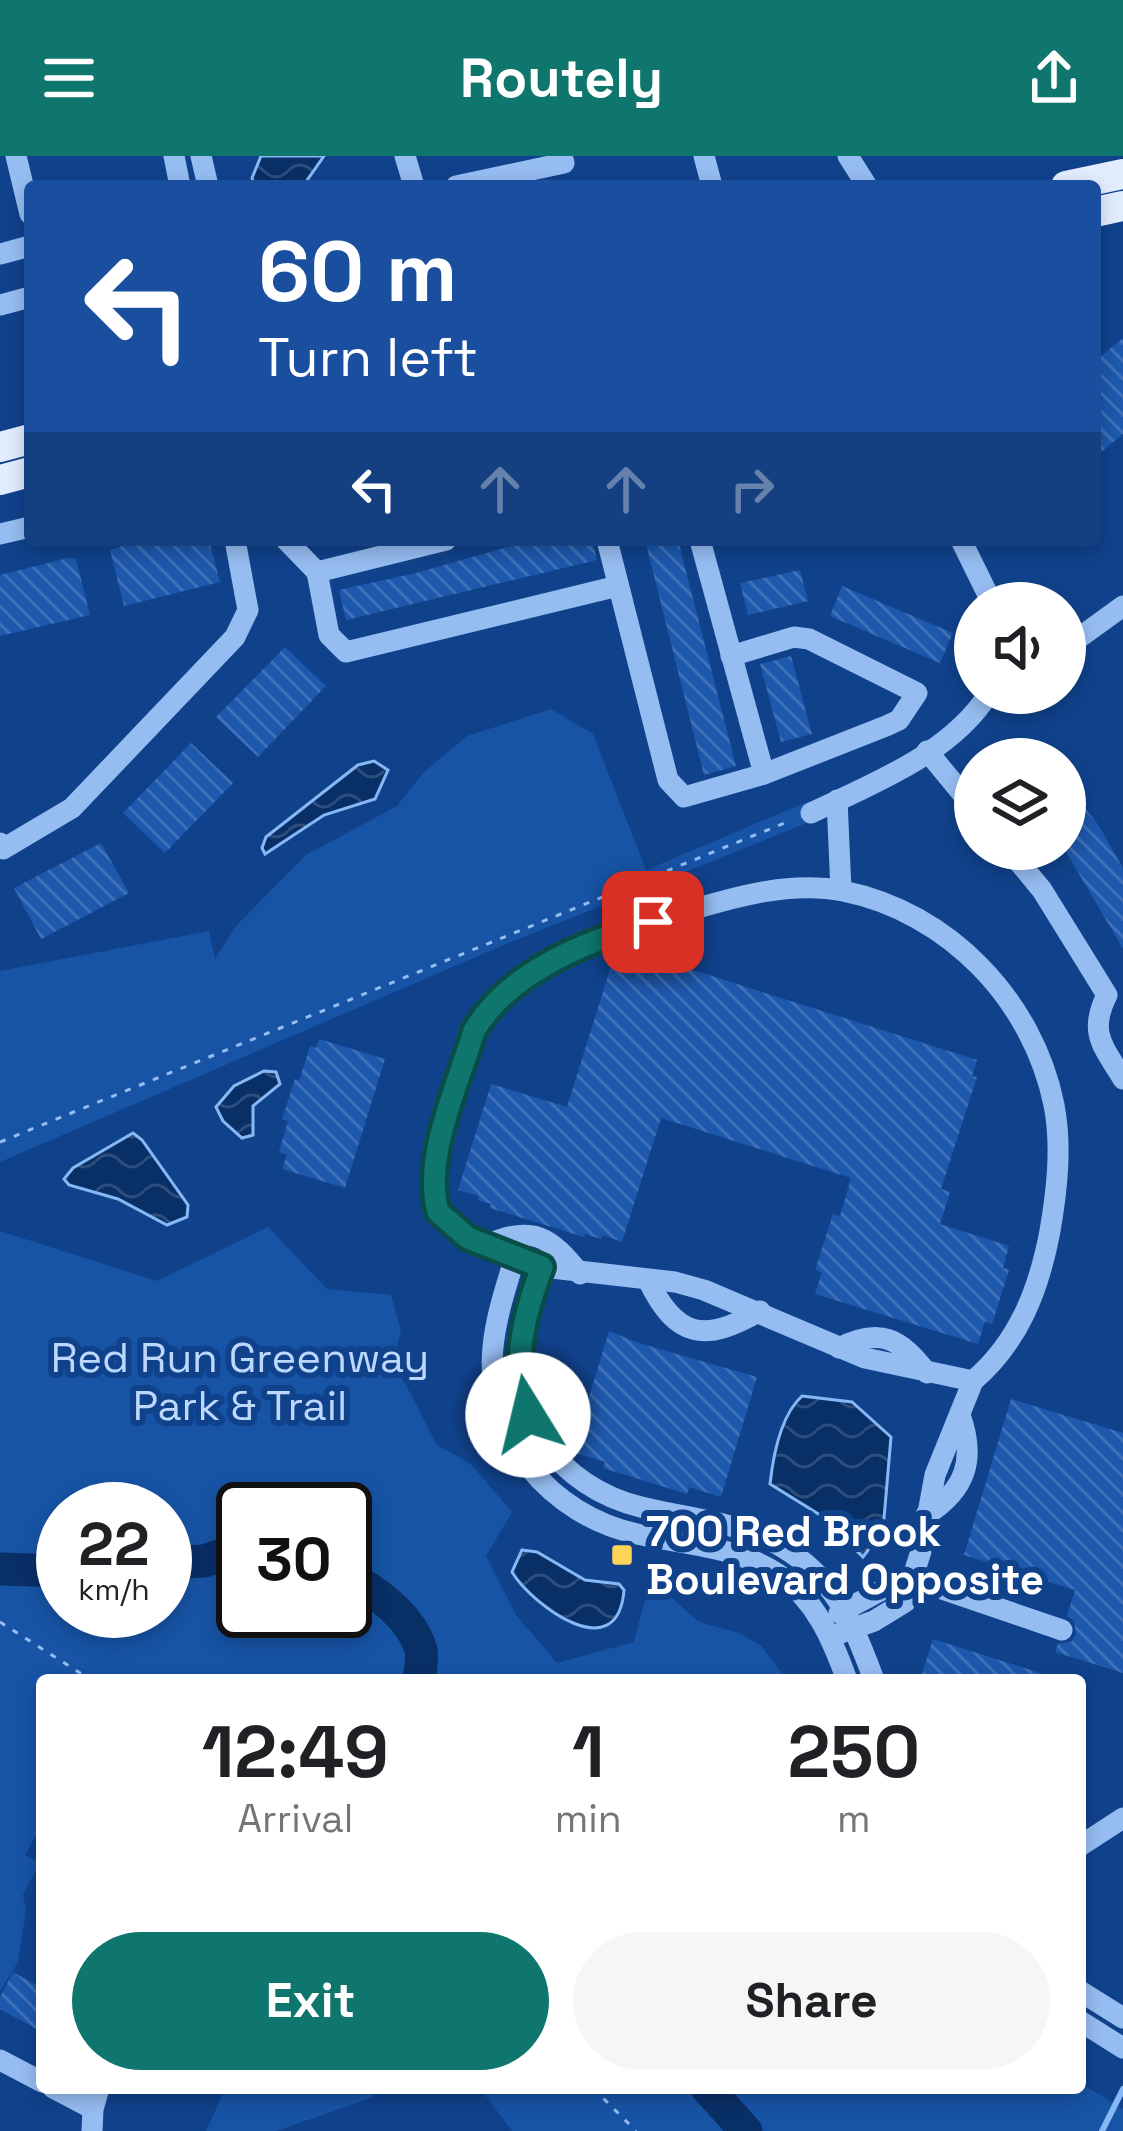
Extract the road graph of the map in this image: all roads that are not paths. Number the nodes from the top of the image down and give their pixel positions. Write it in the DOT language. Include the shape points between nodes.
graph roads {
  1 [pos="16,156"];
  2 [pos="563,160"];
  3 [pos="481,180"];
  4 [pos="24,189"];
  5 [pos="242,546"];
  6 [pos="292,546"];
  7 [pos="422,546"];
  8 [pos="608,546"];
  9 [pos="702,546"];
  10 [pos="964,546"];
  11 [pos="316,572"];
  12 [pos="982,582"];
  13 [pos="618,586"];
  14 [pos="1123,606"];
  15 [pos="1086,633"];
  16 [pos="731,656"];
  17 [pos="972,714"];
  18 [pos="927,751"];
  19 [pos="764,774"];
  20 [pos="954,784"];
  21 [pos="837,800"];
  22 [pos="811,813"];
  23 [pos="0,843"];
  24 [pos="1025,870"];
  25 [pos="841,890"];
  26 [pos="1115,990"];
  27 [pos="1123,1078"];
  28 [pos="487,1245"];
  29 [pos="515,1258"];
  30 [pos="542,1267"];
  31 [pos="580,1274"];
  32 [pos="648,1280"];
  33 [pos="760,1311"];
  34 [pos="974,1381"];
  35 [pos="913,1579"];
  36 [pos="851,1617"];
  37 [pos="827,1629"];
  38 [pos="1062,1630"];
  39 [pos="846,1674"];
  40 [pos="872,1674"];
  41 [pos="1123,1818"];
  42 [pos="1086,1842"];
  43 [pos="1086,1995"];
  44 [pos="1120,2016"];
  45 [pos="1086,2025"];
  46 [pos="1113,2042"];
  47 [pos="0,2060"];
  48 [pos="36,2079"];
  49 [pos="65,2094"];
  50 [pos="95,2109"];
  1 -- 4 [label="street"];
  2 -- 3 [label="street"];
  5 -- 23 [label="street" via="248,610 235,637 72,808 3,849"];
  6 -- 11 [label="street"];
  7 -- 11 [label="street"];
  8 -- 13 [label="street"];
  9 -- 16 [label="street"];
  10 -- 12 [label="street"];
  11 -- 13 [label="street" via="329,635 346,652"];
  13 -- 19 [label="street" via="675,791 684,797"];
  14 -- 15 [label="street"];
  16 -- 19 [label="street"];
  16 -- 19 [label="street" via="809,639 917,693 899,720"];
  17 -- 18 [label="street"];
  18 -- 20 [label="street"];
  18 -- 21 [label="street"];
  21 -- 22 [label="street"];
  21 -- 25 [label="street"];
  24 -- 26 [label="street"];
  25 -- 28 [label="street" via="775,890 619,932 534,973 483,1015 432,1176 438,1212"];
  25 -- 34 [label="street" via="914,918 977,962 1024,1023 1043,1064 1058,1163 1046,1253 1022,1322"];
  26 -- 27 [label="street" via="1096,1031"];
  28 -- 29 [label="street"];
  28 -- 31 [label="street" via="516,1233 537,1236"];
  29 -- 30 [label="street"];
  29 -- 37 [label="street" via="492,1372 506,1429 537,1479 610,1527 752,1559 796,1588"];
  30 -- 31 [label="street"];
  30 -- 36 [label="street" via="522,1328 519,1370 528,1415 556,1462 620,1502 767,1538 815,1571"];
  31 -- 32 [label="street"];
  32 -- 33 [label="street"];
  32 -- 33 [label="street" via="669,1315 700,1332"];
  33 -- 34 [label="street" via="839,1348 887,1338 927,1373"];
  34 -- 35 [label="street" via="960,1415 970,1452 966,1472 957,1491 926,1515"];
  35 -- 36 [label="street" via="904,1602 874,1621"];
  35 -- 38 [label="street"];
  36 -- 37 [label="street"];
  36 -- 40 [label="street"];
  37 -- 39 [label="street"];
  41 -- 42 [label="street"];
  43 -- 44 [label="street"];
  45 -- 46 [label="street"];
  47 -- 48 [label="street"];
  49 -- 50 [label="street"];
}
